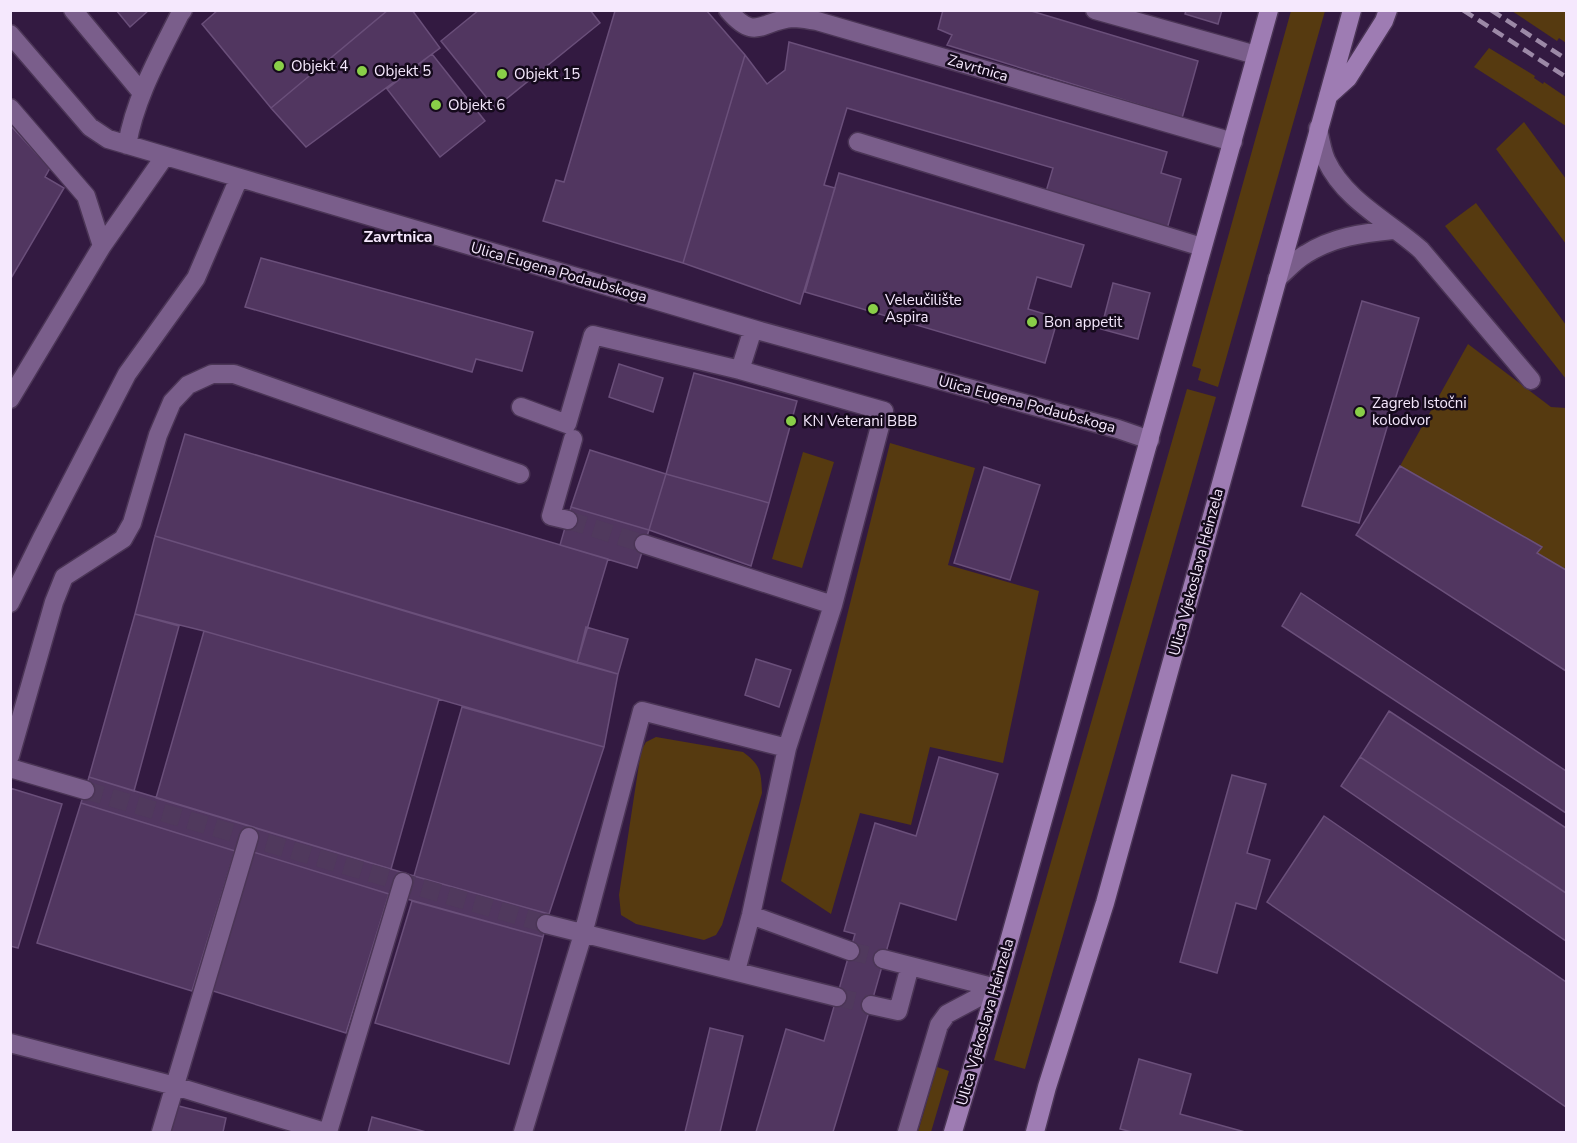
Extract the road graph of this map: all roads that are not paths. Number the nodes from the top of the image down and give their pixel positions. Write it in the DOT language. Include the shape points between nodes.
graph roads {
  1 [pos="74,10"];
  2 [pos="183,10"];
  3 [pos="728,10"];
  4 [pos="1095,10"];
  5 [pos="1269,10"];
  6 [pos="1352,10"];
  7 [pos="1388,10"];
  8 [pos="821,16"];
  9 [pos="10,34"];
  10 [pos="1256,55"];
  11 [pos="142,93"];
  12 [pos="1327,98"];
  13 [pos="10,108"];
  14 [pos="1318,128"];
  15 [pos="858,142"];
  16 [pos="1233,142"];
  17 [pos="127,144"];
  18 [pos="165,156"];
  19 [pos="240,178"];
  20 [pos="1393,230"];
  21 [pos="102,246"];
  22 [pos="1202,247"];
  23 [pos="1277,279"];
  24 [pos="753,329"];
  25 [pos="741,370"];
  26 [pos="1531,380"];
  27 [pos="10,399"];
  28 [pos="521,407"];
  29 [pos="573,439"];
  30 [pos="1150,440"];
  31 [pos="520,474"];
  32 [pos="568,520"];
  33 [pos="644,544"];
  34 [pos="10,603"];
  35 [pos="833,605"];
  36 [pos="787,748"];
  37 [pos="10,756"];
  38 [pos="10,768"];
  39 [pos="85,790"];
  40 [pos="249,837"];
  41 [pos="403,882"];
  42 [pos="751,915"];
  43 [pos="546,924"];
  44 [pos="583,934"];
  45 [pos="850,951"];
  46 [pos="883,959"];
  47 [pos="910,966"];
  48 [pos="736,972"];
  49 [pos="996,988"];
  50 [pos="837,997"];
  51 [pos="871,1005"];
  52 [pos="10,1043"];
  53 [pos="175,1086"];
  54 [pos="161,1132"];
  55 [pos="327,1132"];
  56 [pos="524,1132"];
  57 [pos="907,1132"];
  58 [pos="953,1132"];
  59 [pos="1035,1132"];
  1 -- 11 [label="street"];
  2 -- 11 [label="street"];
  3 -- 8 [label="street, Zavrtnica" via="739,23 754,29 792,18"];
  4 -- 10 [label="street"];
  5 -- 10 [label="main road, Ulica Vjekoslava Heinzela"];
  6 -- 12 [label="main road, Ulica Vjekoslava Heinzela"];
  7 -- 12 [label="main road" via="1348,78"];
  8 -- 16 [label="street, Zavrtnica"];
  9 -- 17 [label="street, Ulica Eugena Podaubskoga" via="90,127 108,139"];
  10 -- 16 [label="main road, Ulica Vjekoslava Heinzela"];
  11 -- 17 [label="street"];
  12 -- 14 [label="main road, Ulica Vjekoslava Heinzela"];
  13 -- 21 [label="street" via="86,196"];
  14 -- 20 [label="street" via="1325,159 1339,181"];
  14 -- 23 [label="main road, Ulica Vjekoslava Heinzela"];
  15 -- 22 [label="street"];
  16 -- 22 [label="main road, Ulica Vjekoslava Heinzela"];
  17 -- 18 [label="street, Ulica Eugena Podaubskoga"];
  18 -- 19 [label="street, Ulica Eugena Podaubskoga"];
  18 -- 21 [label="street"];
  19 -- 24 [label="street, Ulica Eugena Podaubskoga"];
  19 -- 34 [label="street" via="196,278 127,374"];
  20 -- 23 [label="street" via="1348,235 1327,243 1304,254"];
  20 -- 26 [label="street" via="1421,250"];
  21 -- 27 [label="street"];
  22 -- 30 [label="main road, Ulica Vjekoslava Heinzela"];
  23 -- 59 [label="main road, Ulica Vjekoslava Heinzela" via="1105,903"];
  24 -- 25 [label="street"];
  24 -- 30 [label="street, Ulica Eugena Podaubskoga"];
  25 -- 28 [label="street" via="593,335 567,424"];
  25 -- 35 [label="street" via="884,411"];
  29 -- 32 [label="street" via="551,516"];
  30 -- 49 [label="main road, Ulica Vjekoslava Heinzela"];
  31 -- 37 [label="street" via="234,374 212,374 188,385 172,402 158,435 132,523 123,539 64,577"];
  33 -- 35 [label="street"];
  35 -- 36 [label="street"];
  36 -- 42 [label="street"];
  36 -- 44 [label="street" via="642,711"];
  38 -- 39 [label="street"];
  40 -- 53 [label="street"];
  41 -- 55 [label="street"];
  42 -- 45 [label="street"];
  42 -- 48 [label="street"];
  43 -- 44 [label="street"];
  44 -- 48 [label="street"];
  44 -- 56 [label="street"];
  46 -- 47 [label="street"];
  47 -- 49 [label="street"];
  47 -- 51 [label="street" via="898,1011"];
  48 -- 50 [label="street"];
  49 -- 57 [label="street" via="947,1014 939,1025"];
  49 -- 58 [label="main road, Ulica Vjekoslava Heinzela"];
  52 -- 53 [label="street"];
  53 -- 54 [label="street"];
  53 -- 55 [label="street"];
}
